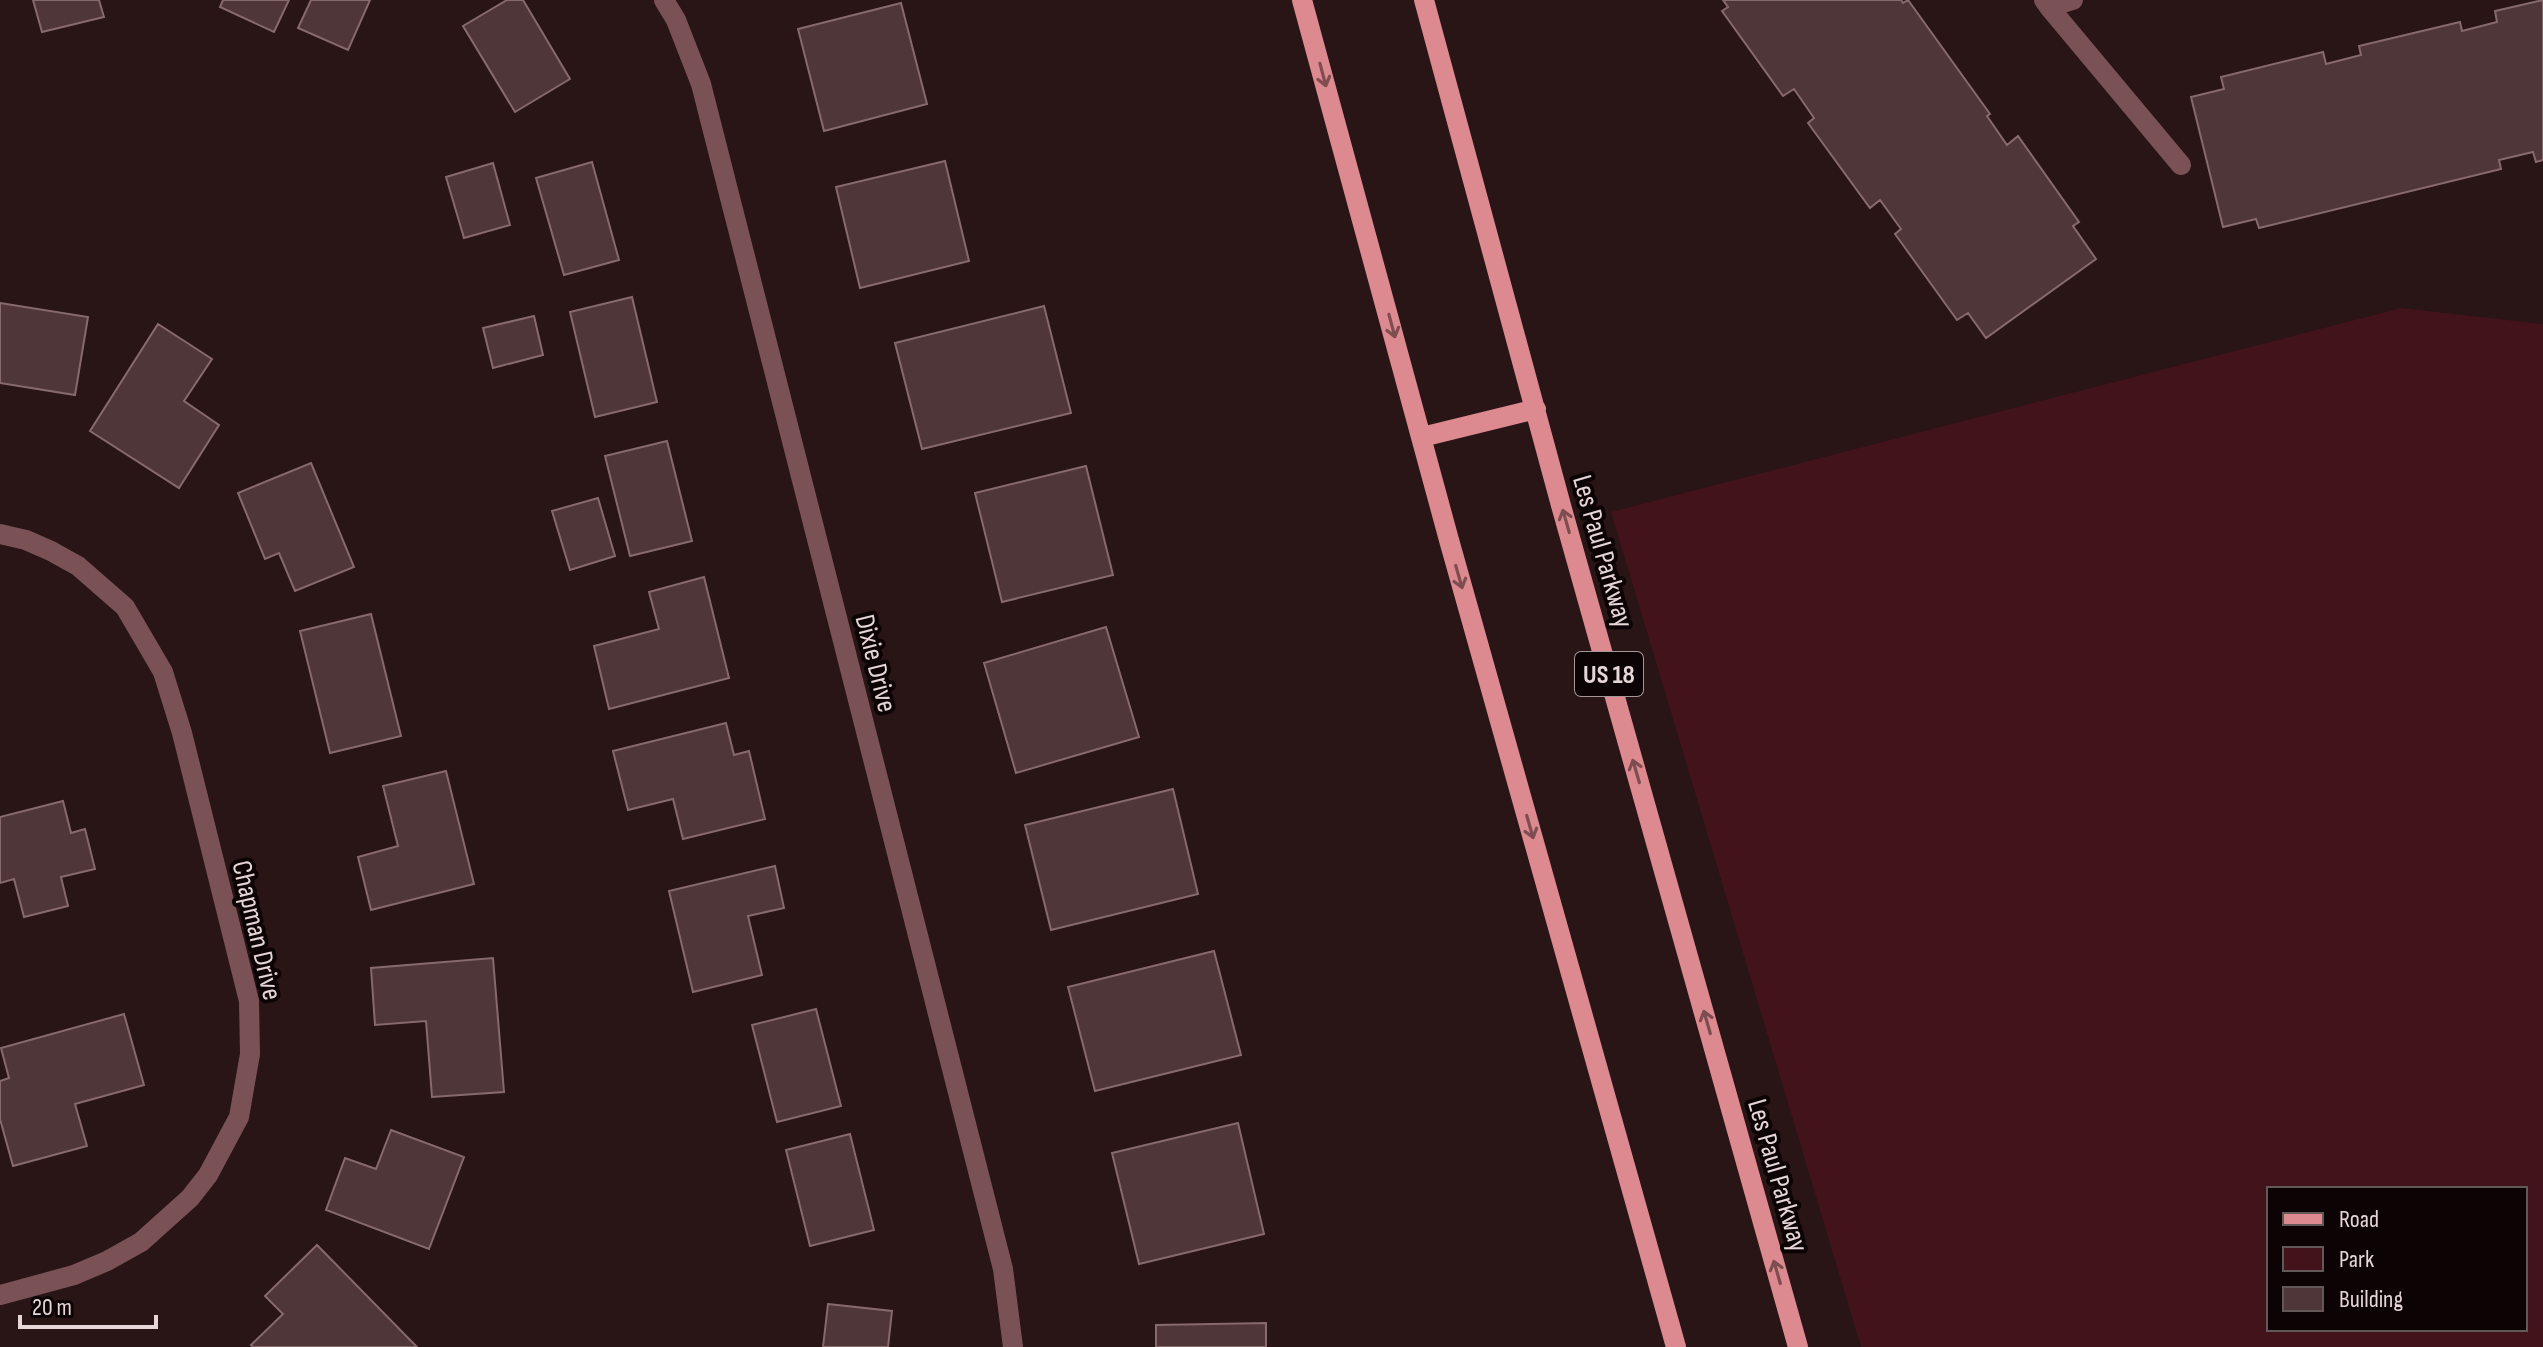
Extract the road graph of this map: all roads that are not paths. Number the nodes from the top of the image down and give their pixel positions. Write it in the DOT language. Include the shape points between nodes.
graph roads {
  1 [pos="664,0"];
  2 [pos="1302,0"];
  3 [pos="1424,0"];
  4 [pos="2073,0"];
  5 [pos="2046,3"];
  6 [pos="2181,165"];
  7 [pos="1536,409"];
  8 [pos="1422,437"];
  9 [pos="0,534"];
  10 [pos="0,1295"];
  11 [pos="1013,1347"];
  12 [pos="1676,1347"];
  13 [pos="1798,1347"];
  1 -- 11 [label="street, Dixie Drive" via="705,100 1003,1269"];
  2 -- 8 [label="main road, one-way"];
  3 -- 7 [label="main road, Les Paul Parkway / US 18"];
  4 -- 5 [label="street"];
  5 -- 6 [label="street"];
  7 -- 8 [label="main road"];
  13 -- 7 [label="main road, Les Paul Parkway / US 18, one-way"];
  8 -- 12 [label="main road, one-way"];
  9 -- 10 [label="street, Chapman Drive" via="26,540 78,566 125,607 163,672 249,1001 250,1054 239,1117 190,1198 141,1242 107,1261"];
}
